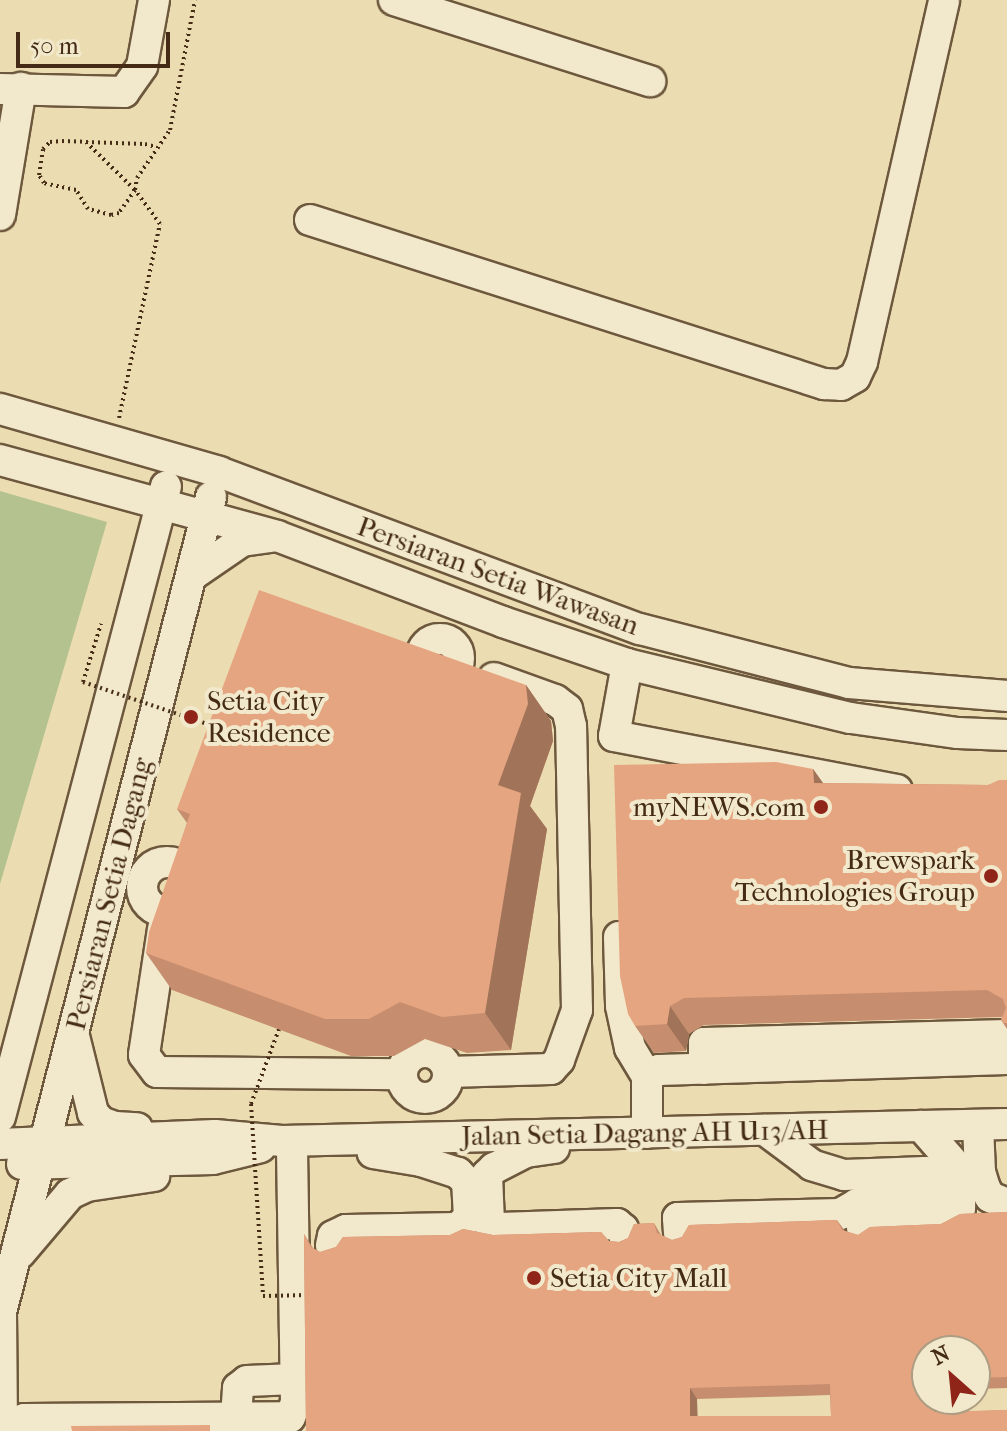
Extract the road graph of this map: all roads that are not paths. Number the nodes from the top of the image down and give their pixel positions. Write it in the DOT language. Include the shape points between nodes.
graph roads {
  1 [pos="154,0"];
  2 [pos="394,0"];
  3 [pos="944,0"];
  4 [pos="650,81"];
  5 [pos="10,89"];
  6 [pos="0,215"];
  7 [pos="310,220"];
  8 [pos="0,409"];
  9 [pos="0,460"];
  10 [pos="174,461"];
  11 [pos="219,472"];
  12 [pos="124,495"];
  13 [pos="161,504"];
  14 [pos="206,515"];
  15 [pos="277,536"];
  16 [pos="148,558"];
  17 [pos="191,576"];
  18 [pos="407,586"];
  19 [pos="503,622"];
  20 [pos="392,642"];
  21 [pos="442,651"];
  22 [pos="627,664"];
  23 [pos="1007,696"];
  24 [pos="1007,735"];
  25 [pos="614,736"];
  26 [pos="615,768"];
  27 [pos="923,793"];
  28 [pos="185,834"];
  29 [pos="618,911"];
  30 [pos="73,1033"];
  31 [pos="1007,1035"];
  32 [pos="1007,1059"];
  33 [pos="704,1069"];
  34 [pos="647,1076"];
  35 [pos="425,1085"];
  36 [pos="0,1117"];
  37 [pos="993,1124"];
  38 [pos="921,1126"];
  39 [pos="765,1130"];
  40 [pos="647,1133"];
  41 [pos="451,1137"];
  42 [pos="398,1139"];
  43 [pos="287,1141"];
  44 [pos="0,1144"];
  45 [pos="1007,1145"];
  46 [pos="210,1147"];
  47 [pos="42,1153"];
  48 [pos="0,1165"];
  49 [pos="980,1172"];
  50 [pos="1007,1204"];
  51 [pos="862,1228"];
  52 [pos="679,1233"];
  53 [pos="624,1235"];
  54 [pos="331,1245"];
  55 [pos="15,1260"];
  56 [pos="1,1314"];
  57 [pos="16,1427"];
  1 -- 5 [label="street" via="142,66 124,92"];
  2 -- 4 [label="street"];
  3 -- 7 [label="street" via="862,362 855,377 841,385 824,384"];
  5 -- 6 [label="street"];
  8 -- 10 [label="street, Persiaran Setia Wawasan"];
  9 -- 12 [label="street, Persiaran Setia Wawasan"];
  10 -- 11 [label="street, Persiaran Setia Wawasan"];
  10 -- 13 [label="street, Persiaran Setia Dagang"];
  11 -- 14 [label="street, Persiaran Setia Dagang"];
  11 -- 23 [label="street, Persiaran Setia Wawasan" via="640,629 849,683"];
  12 -- 13 [label="street, Persiaran Setia Wawasan"];
  12 -- 16 [label="street" via="143,525"];
  13 -- 14 [label="street, Persiaran Setia Wawasan"];
  13 -- 16 [label="street, Persiaran Setia Dagang"];
  14 -- 15 [label="street, Persiaran Setia Wawasan"];
  14 -- 17 [label="street, Persiaran Setia Dagang"];
  15 -- 17 [label="street" via="242,541"];
  15 -- 18 [label="street, Persiaran Setia Wawasan"];
  16 -- 36 [label="street, Persiaran Setia Dagang"];
  17 -- 30 [label="street, Persiaran Setia Dagang"];
  18 -- 19 [label="street, Persiaran Setia Wawasan"];
  18 -- 21 [label="street" via="437,611"];
  19 -- 21 [label="street" via="469,624"];
  19 -- 22 [label="street, Persiaran Setia Wawasan"];
  20 -- 21 [label="street"];
  21 -- 35 [label="street" via="567,709 577,1010 551,1069"];
  22 -- 24 [label="street, Persiaran Setia Wawasan" via="851,718"];
  22 -- 25 [label="street"];
  25 -- 26 [label="street"];
  25 -- 27 [label="street"];
  28 -- 35 [label="street" via="175,863 188,872 191,895 181,908 165,912 144,1055 157,1072"];
  29 -- 34 [label="street" via="621,1006 630,1048"];
  30 -- 46 [label="street" via="93,1113 101,1122"];
  30 -- 47 [label="street, Persiaran Setia Dagang"];
  31 -- 33 [label="street" via="704,1043"];
  32 -- 33 [label="street"];
  33 -- 34 [label="street" via="654,1071"];
  34 -- 40 [label="street"];
  35 -- 41 [label="street" via="437,1118"];
  35 -- 42 [label="street"];
  37 -- 38 [label="street, Jalan Setia Dagang AH U13/AH"];
  37 -- 49 [label="street"];
  38 -- 39 [label="street, Jalan Setia Dagang AH U13/AH"];
  38 -- 51 [label="street" via="957,1167 960,1208 947,1217 870,1220"];
  39 -- 40 [label="street, Jalan Setia Dagang AH U13/AH"];
  39 -- 52 [label="street" via="812,1165 844,1175 925,1172 942,1188 940,1200 857,1204 840,1214 678,1218"];
  40 -- 41 [label="street, Jalan Setia Dagang AH U13/AH"];
  40 -- 53 [label="street" via="526,1152 487,1175 493,1228 617,1224"];
  41 -- 42 [label="street, Jalan Setia Dagang AH U13/AH"];
  42 -- 43 [label="street, Jalan Setia Dagang AH U13/AH"];
  43 -- 46 [label="street, Jalan Setia Dagang AH U13/AH"];
  43 -- 54 [label="street" via="421,1161 446,1167 467,1182 469,1218 457,1228 346,1230 333,1236"];
  43 -- 57 [label="street" via="295,1379 247,1381 238,1388 236,1417"];
  44 -- 47 [label="street, Jalan Setia Dagang AH U13/AH"];
  45 -- 49 [label="street"];
  46 -- 47 [label="street, Jalan Setia Dagang AH U13/AH"];
  46 -- 55 [label="street" via="144,1178 87,1186 70,1194"];
  47 -- 48 [label="street, Jalan Setia Dagang AH U13/AH"];
  47 -- 55 [label="street, Persiaran Setia Dagang"];
  49 -- 50 [label="street" via="990,1197"];
  55 -- 56 [label="street, Persiaran Setia Dagang"];
  56 -- 57 [label="street, Persiaran Setia Dagang"];
}
